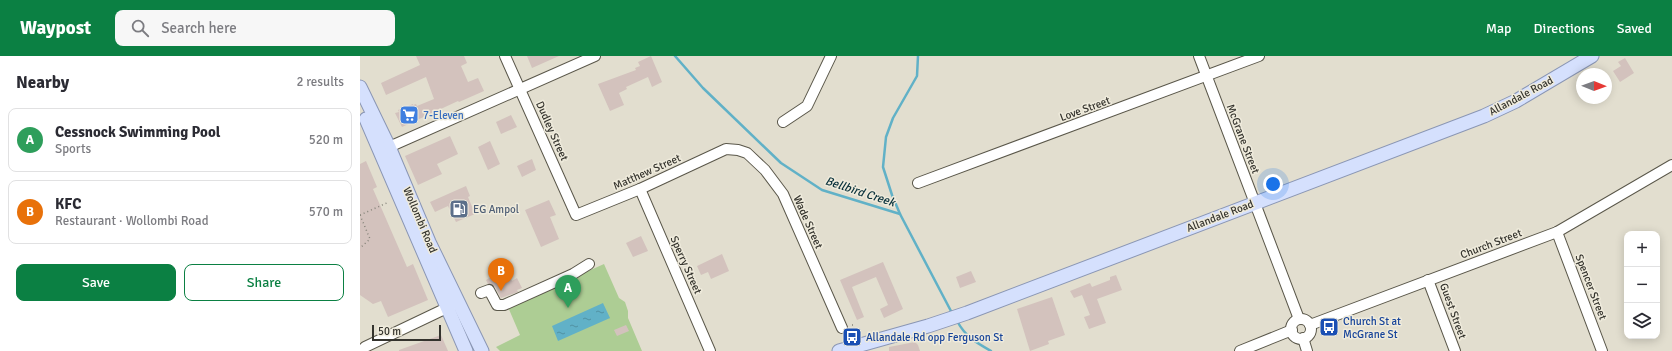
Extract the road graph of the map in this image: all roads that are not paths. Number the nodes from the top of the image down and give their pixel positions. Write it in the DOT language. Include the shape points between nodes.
graph roads {
  1 [pos="505,56"];
  2 [pos="595,56"];
  3 [pos="831,56"];
  4 [pos="1199,56"];
  5 [pos="1259,56"];
  6 [pos="1592,56"];
  7 [pos="1207,77"];
  8 [pos="360,87"];
  9 [pos="520,90"];
  10 [pos="360,105"];
  11 [pos="783,122"];
  12 [pos="371,130"];
  13 [pos="389,147"];
  14 [pos="726,149"];
  15 [pos="1672,166"];
  16 [pos="388,171"];
  17 [pos="918,183"];
  18 [pos="640,189"];
  19 [pos="1254,203"];
  20 [pos="576,215"];
  21 [pos="1557,232"];
  22 [pos="589,264"];
  23 [pos="1428,280"];
  24 [pos="481,293"];
  25 [pos="452,305"];
  26 [pos="1300,319"];
  27 [pos="1310,325"];
  28 [pos="842,328"];
  29 [pos="472,329"];
  30 [pos="1292,330"];
  31 [pos="1303,338"];
  32 [pos="360,351"];
  33 [pos="466,351"];
  34 [pos="482,351"];
  35 [pos="488,351"];
  36 [pos="710,351"];
  37 [pos="839,351"];
  38 [pos="1240,351"];
  39 [pos="1307,351"];
  40 [pos="1455,351"];
  41 [pos="1602,351"];
  1 -- 9 [label="street, Dudley Street"];
  2 -- 9 [label="street"];
  3 -- 11 [label="street" via="808,106"];
  4 -- 7 [label="street, McGrane Street"];
  5 -- 7 [label="street, Love Street"];
  6 -- 19 [label="main road, Allandale Road" via="1516,101 1484,116"];
  7 -- 17 [label="street, Love Street"];
  7 -- 19 [label="street, McGrane Street"];
  8 -- 13 [label="main road, Wollombi Road"];
  9 -- 13 [label="street"];
  9 -- 20 [label="street, Dudley Street"];
  10 -- 12 [label="main road, Wollombi Road"];
  12 -- 13 [label="main road" via="381,143"];
  12 -- 16 [label="main road, Wollombi Road"];
  13 -- 16 [label="main road" via="386,155"];
  13 -- 25 [label="main road, Wollombi Road"];
  14 -- 18 [label="street, Matthew Street"];
  14 -- 28 [label="street, Wade Street" via="747,153 765,170 783,194"];
  15 -- 21 [label="street, Church Street"];
  16 -- 25 [label="main road, Wollombi Road"];
  18 -- 20 [label="street, Matthew Street"];
  18 -- 36 [label="street, Sperry Street"];
  19 -- 26 [label="street, McGrane Street"];
  19 -- 37 [label="main road, Allandale Road" via="967,313"];
  21 -- 23 [label="street, Church Street"];
  21 -- 41 [label="street, Spencer Street"];
  22 -- 24 [label="street" via="504,306 497,306 489,290"];
  23 -- 27 [label="street, Church Street"];
  23 -- 40 [label="street, Guest Street"];
  25 -- 29 [label="main road, Wollombi Road"];
  25 -- 32 [label="street"];
  25 -- 33 [label="main road, Wollombi Road"];
  26 -- 27 [label="street" via="1306,320"];
  26 -- 30 [label="street" via="1293,323"];
  27 -- 31 [label="street" via="1310,333"];
  29 -- 34 [label="main road, Wollombi Road"];
  29 -- 35 [label="main road"];
  30 -- 31 [label="street" via="1297,337"];
  30 -- 38 [label="street"];
  31 -- 39 [label="street"];
}
